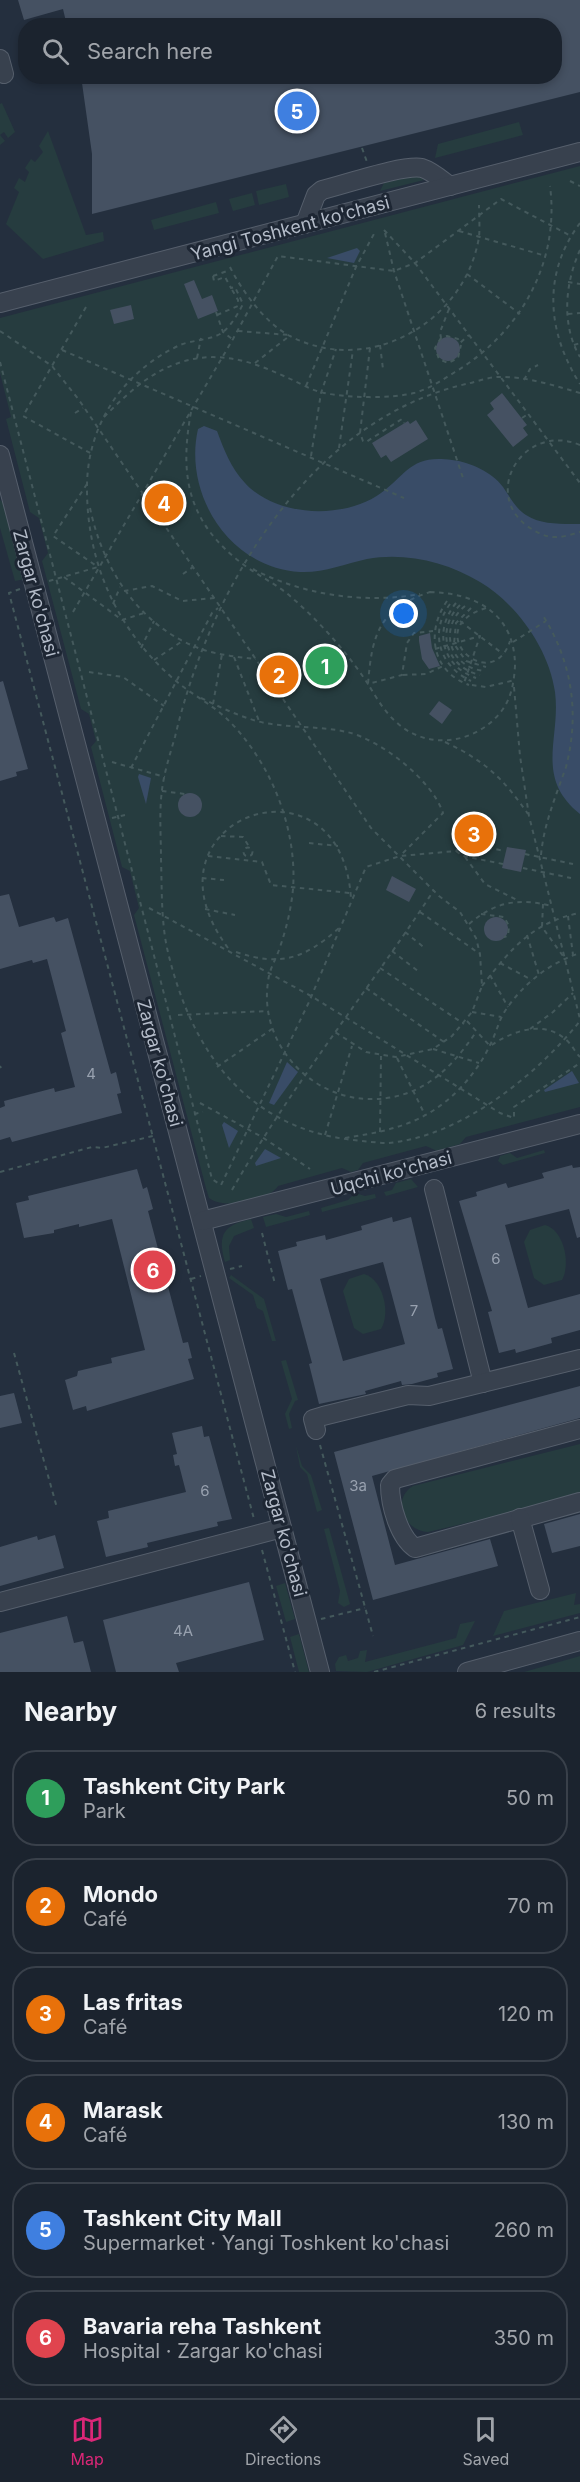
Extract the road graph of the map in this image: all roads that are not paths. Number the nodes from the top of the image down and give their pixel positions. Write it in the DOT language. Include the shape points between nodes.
graph roads {
  1 [pos="580,152"];
  2 [pos="450,186"];
  3 [pos="305,224"];
  4 [pos="0,303"];
  5 [pos="0,455"];
  6 [pos="4,484"];
  7 [pos="580,1124"];
  8 [pos="434,1189"];
  9 [pos="202,1221"];
  10 [pos="580,1359"];
  11 [pos="483,1383"];
  12 [pos="580,1429"];
  13 [pos="316,1430"];
  14 [pos="580,1502"];
  15 [pos="520,1518"];
  16 [pos="282,1528"];
  17 [pos="540,1590"];
  18 [pos="0,1602"];
  19 [pos="580,1641"];
  20 [pos="320,1672"];
  21 [pos="467,1672"];
  1 -- 2 [label="street, Yangi Toshkent ko'chasi"];
  2 -- 3 [label="street, Yangi Toshkent ko'chasi"];
  2 -- 3 [label="street" via="425,169 413,167 371,177 322,190 316,195"];
  3 -- 4 [label="street, Yangi Toshkent ko'chasi"];
  5 -- 6 [label="street, Zargar ko'chasi"];
  6 -- 9 [label="street, Zargar ko'chasi"];
  7 -- 9 [label="street, Uqchi ko'chasi"];
  8 -- 11 [label="street"];
  9 -- 16 [label="street, Zargar ko'chasi"];
  10 -- 11 [label="street"];
  11 -- 13 [label="street" via="429,1396 408,1395 323,1416 313,1419"];
  12 -- 15 [label="street" via="395,1479 390,1485 399,1526 408,1543 416,1548"];
  14 -- 15 [label="street"];
  15 -- 17 [label="street"];
  16 -- 18 [label="street"];
  16 -- 20 [label="street, Zargar ko'chasi"];
  19 -- 21 [label="street"];
}
